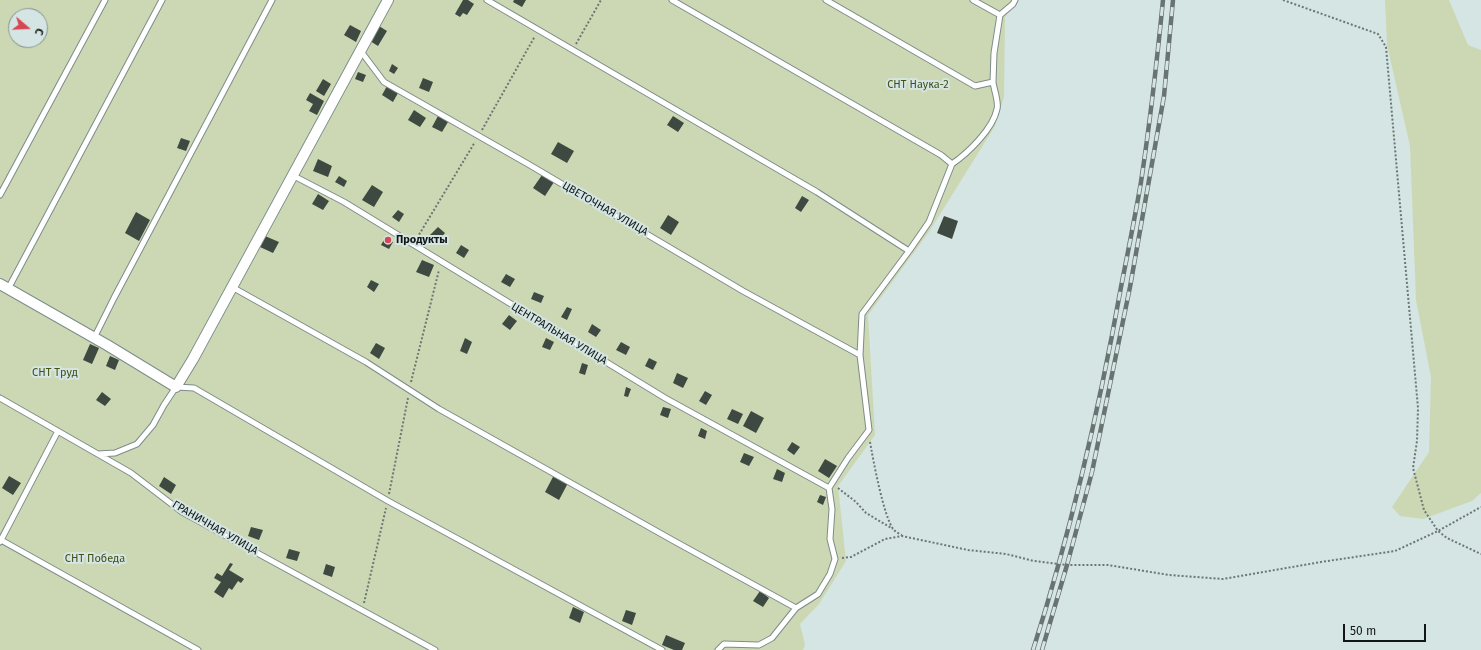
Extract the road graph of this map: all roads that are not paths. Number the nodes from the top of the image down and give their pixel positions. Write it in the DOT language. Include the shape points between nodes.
graph roads {
  1 [pos="105,0"];
  2 [pos="162,0"];
  3 [pos="272,0"];
  4 [pos="388,0"];
  5 [pos="487,0"];
  6 [pos="672,0"];
  7 [pos="826,0"];
  8 [pos="973,0"];
  9 [pos="1015,0"];
  10 [pos="1000,15"];
  11 [pos="360,50"];
  12 [pos="993,82"];
  13 [pos="952,164"];
  14 [pos="292,175"];
  15 [pos="0,195"];
  16 [pos="909,251"];
  17 [pos="4,287"];
  18 [pos="232,287"];
  19 [pos="94,338"];
  20 [pos="860,355"];
  21 [pos="176,387"];
  22 [pos="0,398"];
  23 [pos="58,431"];
  24 [pos="98,454"];
  25 [pos="829,488"];
  26 [pos="1,541"];
  27 [pos="796,608"];
  28 [pos="198,650"];
  29 [pos="436,650"];
  30 [pos="662,650"];
  31 [pos="718,650"];
  1 -- 15 [label="lane"];
  2 -- 17 [label="lane"];
  3 -- 19 [label="lane"];
  4 -- 11 [label="street"];
  5 -- 16 [label="lane" via="817,192"];
  6 -- 13 [label="lane" via="941,155"];
  7 -- 12 [label="lane" via="975,86"];
  8 -- 10 [label="lane"];
  9 -- 10 [label="lane"];
  10 -- 12 [label="lane" via="994,53"];
  11 -- 14 [label="street"];
  11 -- 20 [label="lane, ЦВЕТОЧНАЯ УЛИЦА" via="384,82 743,291"];
  12 -- 13 [label="lane" via="997,108 992,123 964,156"];
  13 -- 16 [label="lane" via="929,222"];
  14 -- 18 [label="street"];
  14 -- 25 [label="lane, ЦЕНТРАЛЬНАЯ УЛИЦА" via="344,202 665,398"];
  16 -- 20 [label="lane" via="862,314"];
  17 -- 19 [label="street"];
  18 -- 21 [label="street"];
  18 -- 27 [label="lane" via="366,362 439,409"];
  19 -- 21 [label="street"];
  20 -- 25 [label="lane" via="869,430"];
  21 -- 24 [label="lane" via="153,426 137,444 115,453"];
  21 -- 30 [label="lane" via="194,388 388,501"];
  22 -- 23 [label="lane, ГРАНИЧНАЯ УЛИЦА"];
  23 -- 24 [label="lane, ГРАНИЧНАЯ УЛИЦА"];
  23 -- 26 [label="lane"];
  24 -- 29 [label="lane, ГРАНИЧНАЯ УЛИЦА" via="131,474 182,512"];
  25 -- 27 [label="lane" via="832,510 830,539 835,559 830,574 818,594"];
  26 -- 28 [label="lane"];
  27 -- 31 [label="lane" via="772,638 760,645 724,644"];
}
